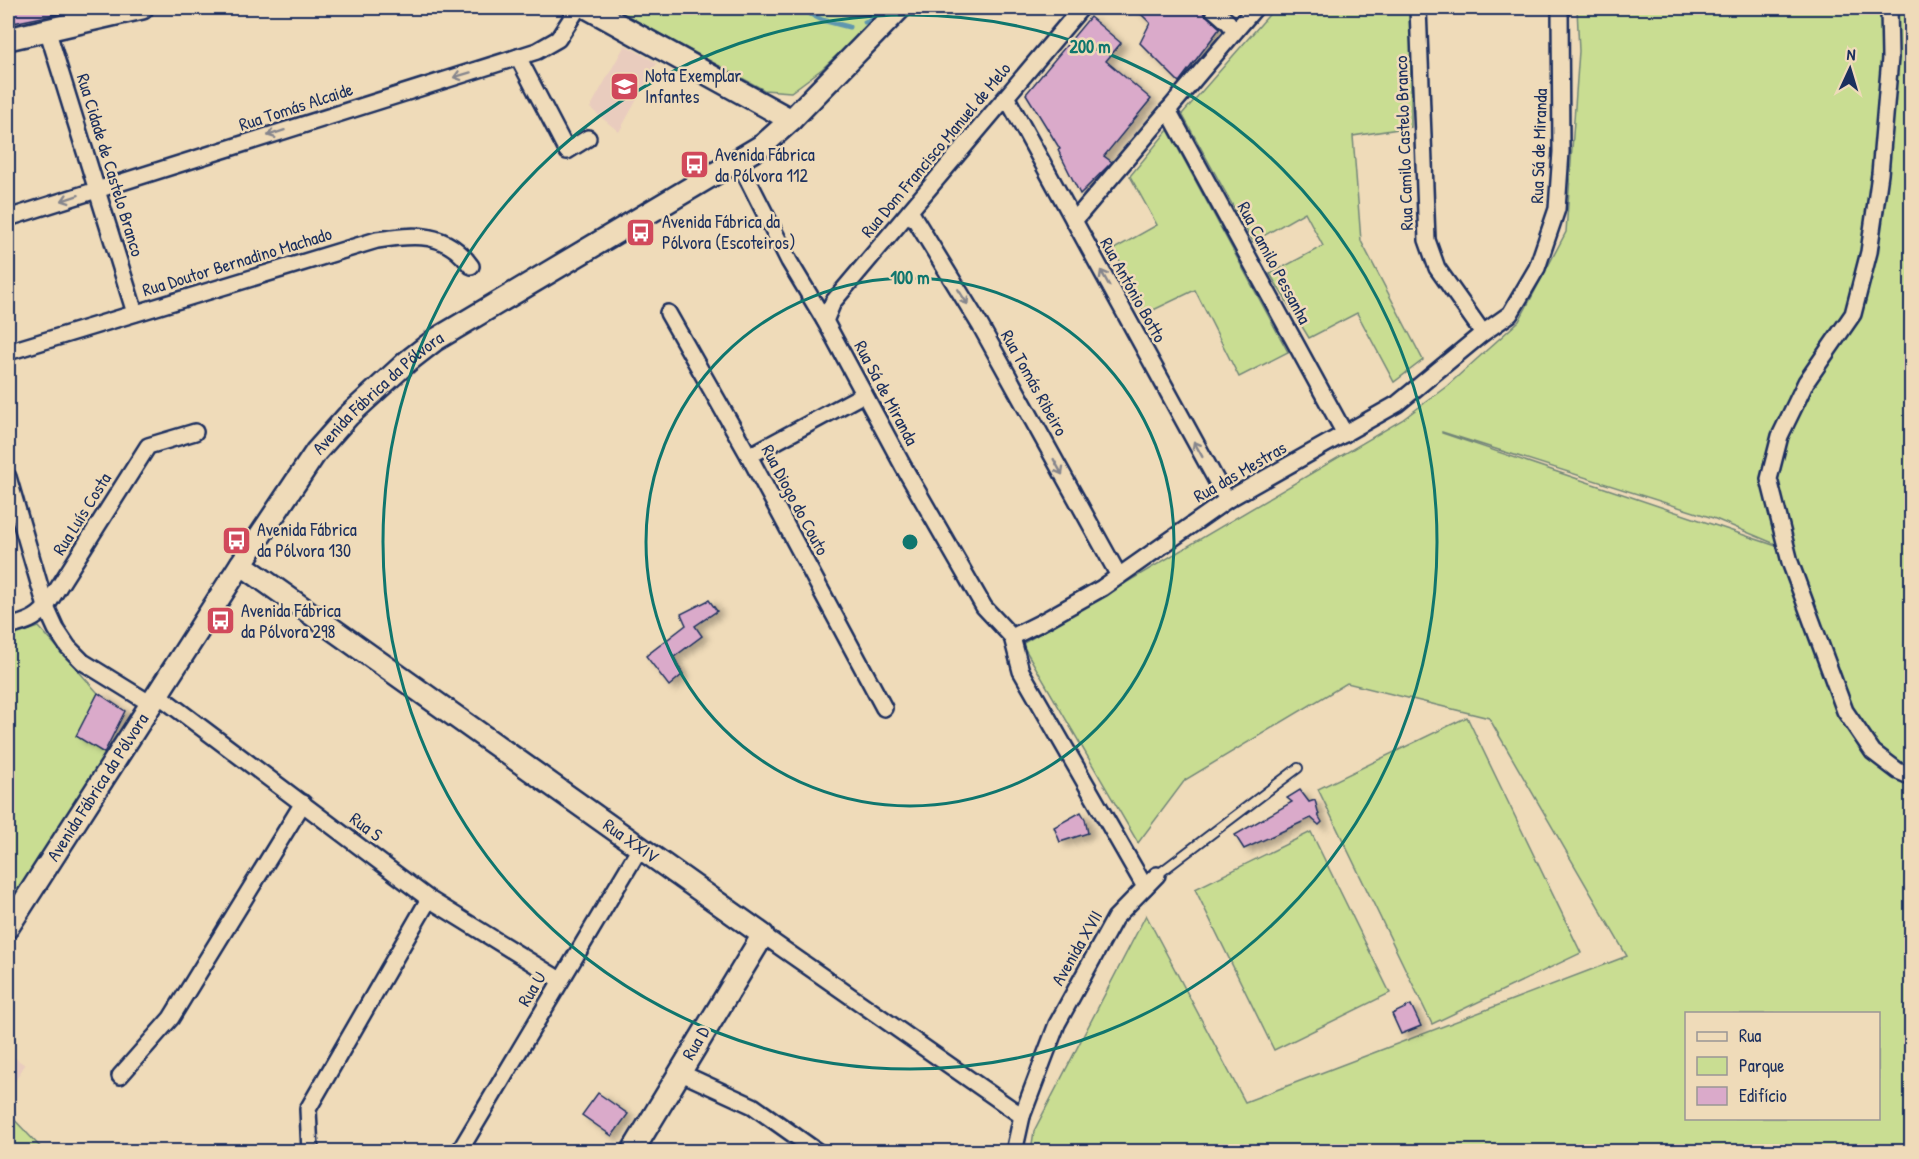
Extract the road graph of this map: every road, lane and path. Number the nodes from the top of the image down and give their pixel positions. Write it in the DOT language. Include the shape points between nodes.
graph roads {
  1 [pos="142,8"];
  2 [pos="578,8"];
  3 [pos="588,8"];
  4 [pos="900,8"];
  5 [pos="1082,8"];
  6 [pos="1212,8"];
  7 [pos="1255,8"];
  8 [pos="1418,8"];
  9 [pos="1560,8"];
  10 [pos="1889,8"];
  11 [pos="47,29"];
  12 [pos="1235,32"];
  13 [pos="8,39"];
  14 [pos="518,57"];
  15 [pos="1007,98"];
  16 [pos="1168,110"];
  17 [pos="791,120"];
  18 [pos="588,138"];
  19 [pos="738,160"];
  20 [pos="96,190"];
  21 [pos="910,211"];
  22 [pos="8,218"];
  23 [pos="1074,221"];
  24 [pos="471,266"];
  25 [pos="135,313"];
  26 [pos="668,313"];
  27 [pos="825,321"];
  28 [pos="1483,333"];
  29 [pos="8,352"];
  30 [pos="864,394"];
  31 [pos="195,432"];
  32 [pos="1345,435"];
  33 [pos="749,456"];
  34 [pos="8,477"];
  35 [pos="10,495"];
  36 [pos="1227,500"];
  37 [pos="241,564"];
  38 [pos="1119,576"];
  39 [pos="46,607"];
  40 [pos="8,627"];
  41 [pos="1012,637"];
  42 [pos="154,699"];
  43 [pos="884,708"];
  44 [pos="1298,768"];
  45 [pos="1911,777"];
  46 [pos="303,803"];
  47 [pos="640,848"];
  48 [pos="1157,875"];
  49 [pos="1145,887"];
  50 [pos="429,899"];
  51 [pos="8,927"];
  52 [pos="763,935"];
  53 [pos="560,980"];
  54 [pos="679,1072"];
  55 [pos="120,1076"];
  56 [pos="1022,1116"];
  57 [pos="310,1152"];
  58 [pos="459,1152"];
  59 [pos="632,1152"];
  60 [pos="818,1152"];
  61 [pos="1014,1152"];
  1 -- 11 [label="street"];
  2 -- 14 [label="street, Rua Tomás Alcaide" via="558,39"];
  3 -- 17 [label="street"];
  4 -- 17 [label="street, Avenida Fábrica da Pólvora"];
  5 -- 15 [label="street, Rua Dom Francisco Manuel de Melo"];
  6 -- 12 [label="street"];
  7 -- 12 [label="street"];
  8 -- 28 [label="street, Rua Camilo Castelo Branco" via="1427,240 1437,268"];
  9 -- 28 [label="street, Rua Sá de Miranda" via="1561,152 1557,209 1537,268 1516,305"];
  10 -- 45 [label="street" via="1890,58 1869,252 1852,314 1806,382 1780,436 1769,478 1790,562 1845,711 1872,752"];
  11 -- 13 [label="street"];
  11 -- 20 [label="street, Rua Cidade de Castelo Branco"];
  12 -- 16 [label="street"];
  14 -- 18 [label="street" via="567,151"];
  14 -- 20 [label="street, Rua Tomás Alcaide, one-way"];
  15 -- 21 [label="street, Rua Dom Francisco Manuel de Melo"];
  15 -- 23 [label="street, Rua António Botto"];
  16 -- 23 [label="street"];
  16 -- 32 [label="street, Rua Camilo Pessanha"];
  17 -- 19 [label="street, Avenida Fábrica da Pólvora" via="763,145"];
  19 -- 27 [label="street, Rua Sá de Miranda" via="789,261"];
  19 -- 37 [label="street, Avenida Fábrica da Pólvora" via="435,340 408,361 348,416 316,452"];
  20 -- 22 [label="street, Rua Tomás Alcaide, one-way"];
  20 -- 25 [label="street, Rua Cidade de Castelo Branco"];
  21 -- 27 [label="street, Rua Dom Francisco Manuel de Melo" via="833,302"];
  21 -- 38 [label="street, Rua Tomás Ribeiro, one-way" via="980,324"];
  36 -- 23 [label="street, Rua António Botto, one-way"];
  24 -- 25 [label="street, Rua Doutor Bernadino Machado" via="453,246 440,240 404,236 377,240"];
  25 -- 29 [label="street, Rua Doutor Bernadino Machado"];
  26 -- 33 [label="street, Rua Diogo do Couto"];
  27 -- 30 [label="street, Rua Sá de Miranda"];
  28 -- 32 [label="street, Rua das Mestras" via="1397,404"];
  30 -- 33 [label="street"];
  30 -- 41 [label="street, Rua Sá de Miranda" via="984,607"];
  31 -- 39 [label="street, Rua Luís Costa" via="148,446"];
  32 -- 36 [label="street, Rua das Mestras"];
  33 -- 43 [label="street, Rua Diogo do Couto"];
  34 -- 35 [label="street, Rua S"];
  35 -- 39 [label="street, Rua S"];
  36 -- 38 [label="street, Rua das Mestras"];
  37 -- 42 [label="street, Avenida Fábrica da Pólvora"];
  37 -- 47 [label="street, Rua XXIV"];
  38 -- 41 [label="street, Rua das Mestras"];
  39 -- 40 [label="street, Rua Luís Costa" via="30,621"];
  39 -- 42 [label="street, Rua S" via="68,647 83,662"];
  41 -- 49 [label="street" via="1021,671"];
  42 -- 46 [label="street, Rua S"];
  42 -- 51 [label="street, Avenida Fábrica da Pólvora"];
  44 -- 48 [label="lane, Avenida XVII"];
  46 -- 50 [label="street, Rua S"];
  46 -- 55 [label="street" via="171,1018"];
  47 -- 52 [label="street, Rua XXIV"];
  47 -- 53 [label="street, Rua U"];
  48 -- 49 [label="street, Avenida XVII"];
  49 -- 56 [label="street, Avenida XVII" via="1115,918 1057,1024"];
  50 -- 53 [label="street, Rua S"];
  50 -- 57 [label="street" via="308,1109"];
  52 -- 54 [label="street, Rua D"];
  52 -- 56 [label="street, Rua XXIV"];
  53 -- 58 [label="street, Rua U"];
  54 -- 59 [label="street, Rua D"];
  54 -- 60 [label="street" via="753,1106"];
  56 -- 61 [label="street, Avenida XVII"];
}
